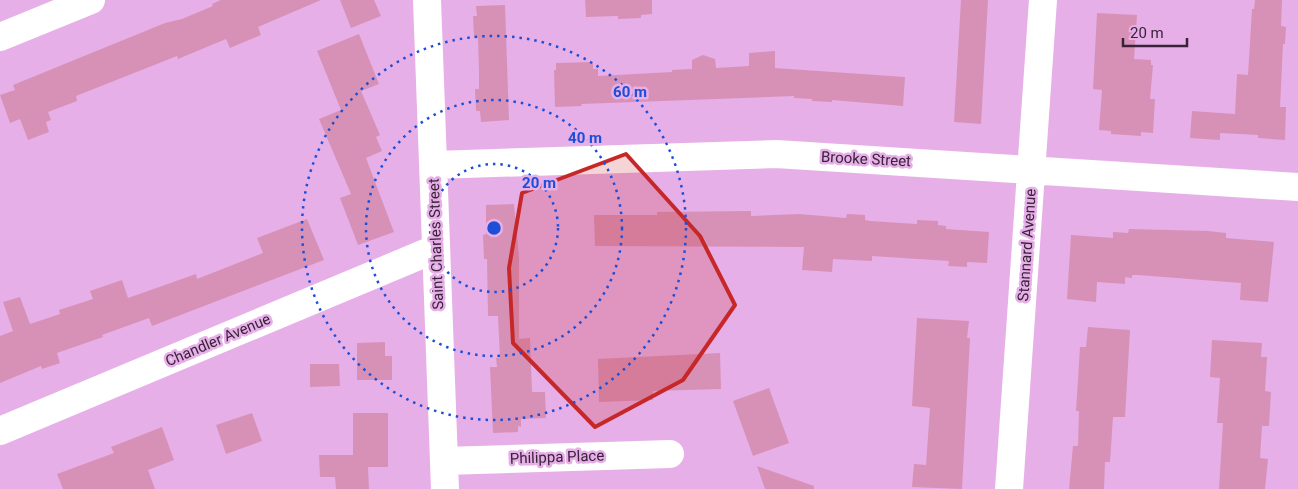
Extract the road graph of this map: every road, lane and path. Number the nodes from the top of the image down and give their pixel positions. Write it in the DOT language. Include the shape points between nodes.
graph roads {
  1 [pos="91,0"];
  2 [pos="427,0"];
  3 [pos="1044,0"];
  4 [pos="0,37"];
  5 [pos="434,165"];
  6 [pos="1032,169"];
  7 [pos="1298,187"];
  8 [pos="436,249"];
  9 [pos="0,431"];
  10 [pos="670,454"];
  11 [pos="444,461"];
  12 [pos="445,489"];
  13 [pos="1009,489"];
  1 -- 4 [label="street"];
  2 -- 5 [label="street, Saint Charles Street"];
  3 -- 6 [label="street, Stannard Avenue"];
  5 -- 6 [label="street, Brooke Street" via="776,154"];
  5 -- 8 [label="street, Saint Charles Street"];
  6 -- 7 [label="street, Brooke Street"];
  6 -- 13 [label="street, Stannard Avenue"];
  8 -- 9 [label="street, Chandler Avenue"];
  8 -- 11 [label="street, Saint Charles Street"];
  10 -- 11 [label="street, Philippa Place"];
  11 -- 12 [label="street, Saint Charles Street"];
}
